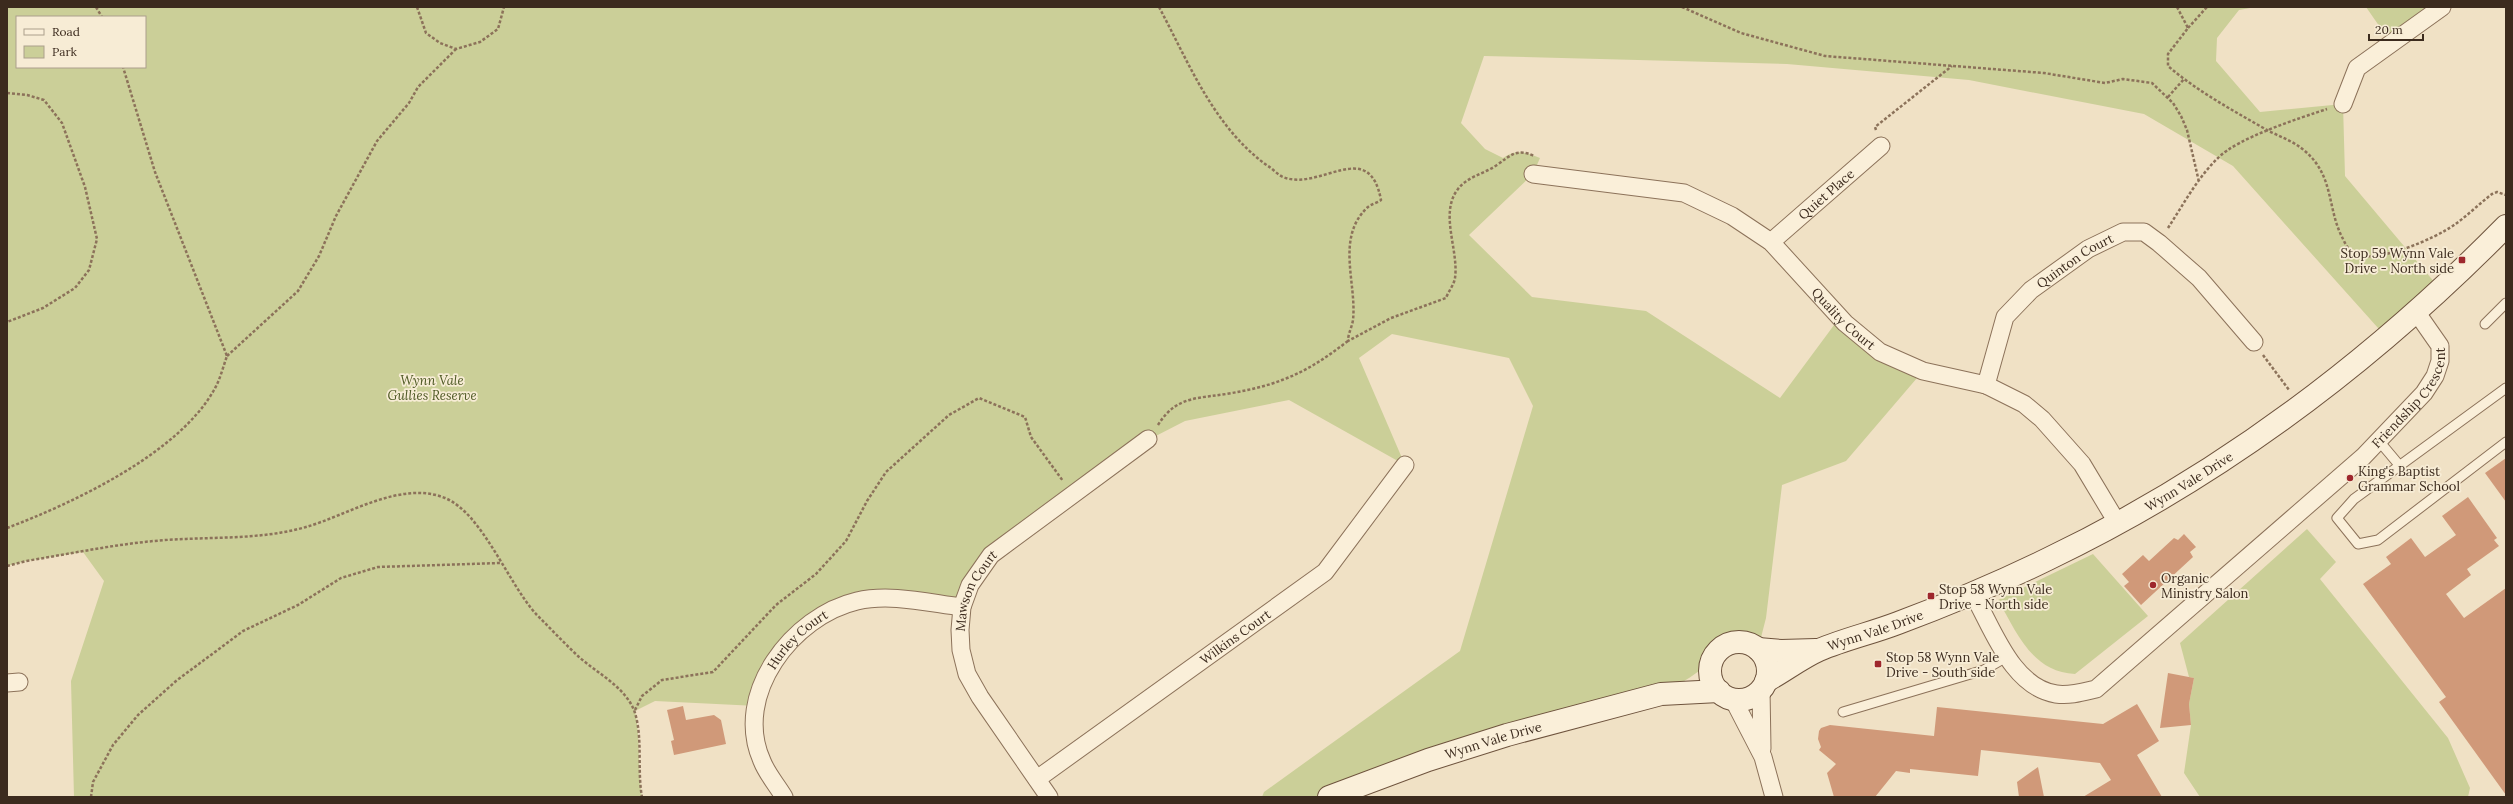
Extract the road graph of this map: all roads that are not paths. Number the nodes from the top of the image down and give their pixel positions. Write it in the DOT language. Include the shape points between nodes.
graph roads {
  1 [pos="2442,7"];
  2 [pos="2343,104"];
  3 [pos="1881,146"];
  4 [pos="1533,174"];
  5 [pos="2506,226"];
  6 [pos="1771,242"];
  7 [pos="2506,303"];
  8 [pos="2417,313"];
  9 [pos="2485,324"];
  10 [pos="2254,342"];
  11 [pos="1986,385"];
  12 [pos="2506,388"];
  13 [pos="1148,440"];
  14 [pos="2379,440"];
  15 [pos="2506,442"];
  16 [pos="1405,465"];
  17 [pos="2400,466"];
  18 [pos="2118,524"];
  19 [pos="1973,594"];
  20 [pos="962,607"];
  21 [pos="1758,649"];
  22 [pos="1817,650"];
  23 [pos="2008,656"];
  24 [pos="1713,659"];
  25 [pos="1763,685"];
  26 [pos="1661,694"];
  27 [pos="1726,695"];
  28 [pos="1843,712"];
  29 [pos="1762,757"];
  30 [pos="1037,779"];
  31 [pos="784,797"];
  32 [pos="1049,797"];
  33 [pos="1329,797"];
  34 [pos="1774,797"];
  1 -- 2 [label="street" via="2357,68"];
  3 -- 6 [label="street, Quiet Place"];
  4 -- 6 [label="street, Quality Court" via="1684,193 1732,216"];
  5 -- 8 [label="main road, Wynn Vale Drive"];
  6 -- 11 [label="street, Quality Court" via="1845,323 1880,352 1923,371"];
  7 -- 9 [label="lane"];
  8 -- 14 [label="street, Friendship Crescent" via="2440,346 2440,361 2435,376 2424,393"];
  8 -- 18 [label="main road, Wynn Vale Drive" via="2302,406 2189,483"];
  10 -- 11 [label="street, Quinton Court" via="2199,278 2159,243 2144,232 2123,232 2088,249 2031,290 2005,317"];
  11 -- 18 [label="street, Quality Court" via="2024,404 2042,419 2082,464"];
  12 -- 17 [label="lane"];
  13 -- 20 [label="street, Mawson Court" via="991,555 970,585"];
  14 -- 17 [label="lane"];
  14 -- 23 [label="street, Friendship Crescent" via="2363,457 2096,689 2073,694 2057,694 2042,690 2016,672"];
  15 -- 17 [label="lane" via="2378,540 2358,544 2337,518 2354,500"];
  16 -- 30 [label="street, Wilkins Court" via="1325,572"];
  18 -- 19 [label="main road, Wynn Vale Drive"];
  19 -- 22 [label="main road, Wynn Vale Drive" via="1896,624"];
  19 -- 23 [label="street, Friendship Crescent"];
  20 -- 30 [label="street, Mawson Court" via="961,650 967,674 980,698"];
  20 -- 31 [label="street, Hurley Court" via="893,598 859,600 836,607 820,616 790,642 766,676 755,713 762,760"];
  21 -- 22 [label="main road, Wynn Vale Drive" via="1781,652"];
  21 -- 24 [label="main road" via="1744,642 1729,644"];
  21 -- 25 [label="main road" via="1767,664"];
  22 -- 25 [label="main road, Wynn Vale Drive"];
  23 -- 28 [label="lane" via="1984,670"];
  24 -- 26 [label="main road, Wynn Vale Drive" via="1690,678"];
  24 -- 27 [label="main road" via="1711,676"];
  25 -- 27 [label="main road" via="1748,698"];
  25 -- 29 [label="street"];
  26 -- 27 [label="main road, Wynn Vale Drive"];
  26 -- 33 [label="main road, Wynn Vale Drive" via="1507,735 1428,760"];
  27 -- 29 [label="street"];
  29 -- 34 [label="street"];
  30 -- 32 [label="street, Mawson Court"];
}
